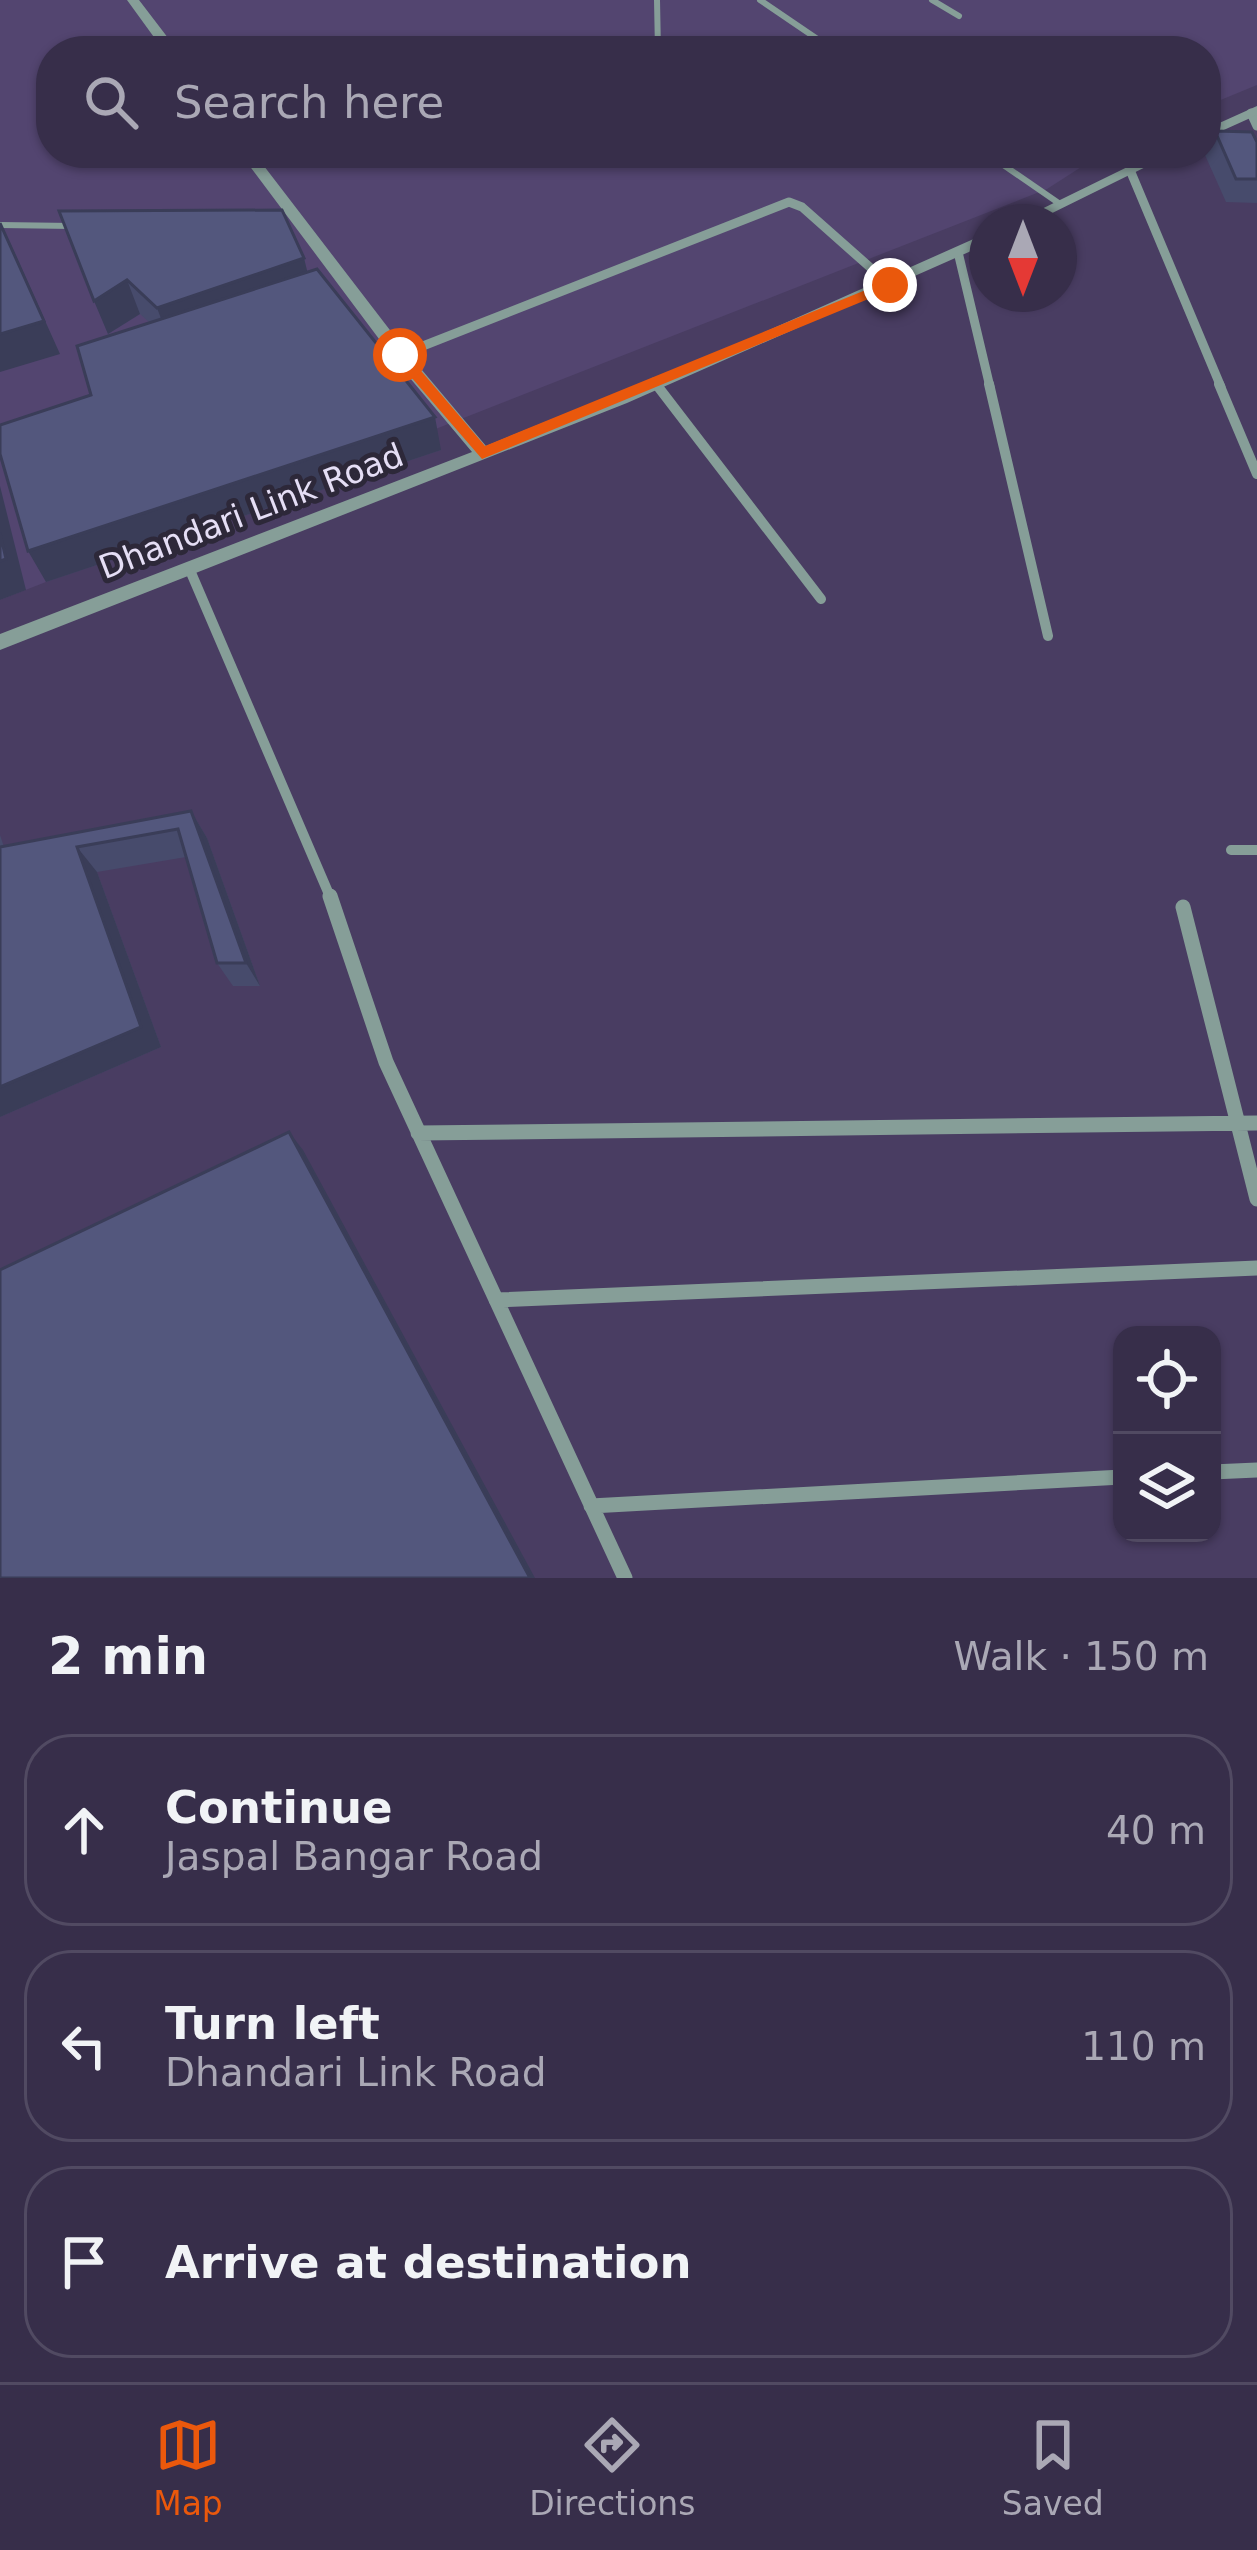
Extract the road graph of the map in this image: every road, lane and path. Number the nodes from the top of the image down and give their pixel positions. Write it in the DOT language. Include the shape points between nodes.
graph roads {
  1 [pos="133,0"];
  2 [pos="657,0"];
  3 [pos="760,0"];
  4 [pos="932,0"];
  5 [pos="959,16"];
  6 [pos="160,36"];
  7 [pos="658,36"];
  8 [pos="813,36"];
  9 [pos="1255,116"];
  10 [pos="1221,128"];
  11 [pos="258,168"];
  12 [pos="1008,168"];
  13 [pos="1134,168"];
  14 [pos="1130,170"];
  15 [pos="1060,203"];
  16 [pos="0,225"];
  17 [pos="94,226"];
  18 [pos="280,229"];
  19 [pos="304,229"];
  20 [pos="969,247"];
  21 [pos="958,252"];
  22 [pos="890,285"];
  23 [pos="400,355"];
  24 [pos="653,382"];
  25 [pos="482,453"];
  26 [pos="1257,473"];
  27 [pos="189,568"];
  28 [pos="821,599"];
  29 [pos="1048,636"];
  30 [pos="0,642"];
  31 [pos="1231,850"];
  32 [pos="1257,850"];
  33 [pos="1183,907"];
  34 [pos="1237,1122"];
  35 [pos="1257,1123"];
  36 [pos="418,1133"];
  37 [pos="1257,1199"];
  38 [pos="1257,1268"];
  39 [pos="496,1300"];
  40 [pos="1257,1470"];
  41 [pos="1221,1472"];
  42 [pos="1113,1477"];
  43 [pos="592,1506"];
  44 [pos="625,1578"];
  1 -- 6 [label="street"];
  2 -- 7 [label="lane"];
  3 -- 8 [label="lane"];
  4 -- 5 [label="lane"];
  9 -- 10 [label="street"];
  11 -- 19 [label="street"];
  12 -- 15 [label="lane"];
  13 -- 14 [label="street"];
  14 -- 15 [label="street"];
  14 -- 26 [label="street"];
  16 -- 17 [label="lane"];
  18 -- 19 [label="lane"];
  19 -- 23 [label="street"];
  20 -- 21 [label="street, Dhandari Link Road"];
  21 -- 22 [label="street, Dhandari Link Road"];
  21 -- 29 [label="street"];
  22 -- 23 [label="street" via="788,202"];
  22 -- 24 [label="street, Dhandari Link Road"];
  23 -- 25 [label="street"];
  24 -- 25 [label="street, Dhandari Link Road"];
  24 -- 28 [label="street"];
  25 -- 27 [label="street, Dhandari Link Road"];
  27 -- 30 [label="street, Dhandari Link Road"];
  27 -- 36 [label="street" via="335,908"];
  31 -- 32 [label="street"];
  33 -- 34 [label="street"];
  34 -- 35 [label="street"];
  34 -- 36 [label="street"];
  34 -- 37 [label="street"];
  36 -- 39 [label="street"];
  38 -- 39 [label="street"];
  39 -- 43 [label="street"];
  40 -- 41 [label="street"];
  42 -- 43 [label="street"];
  43 -- 44 [label="street"];
}
